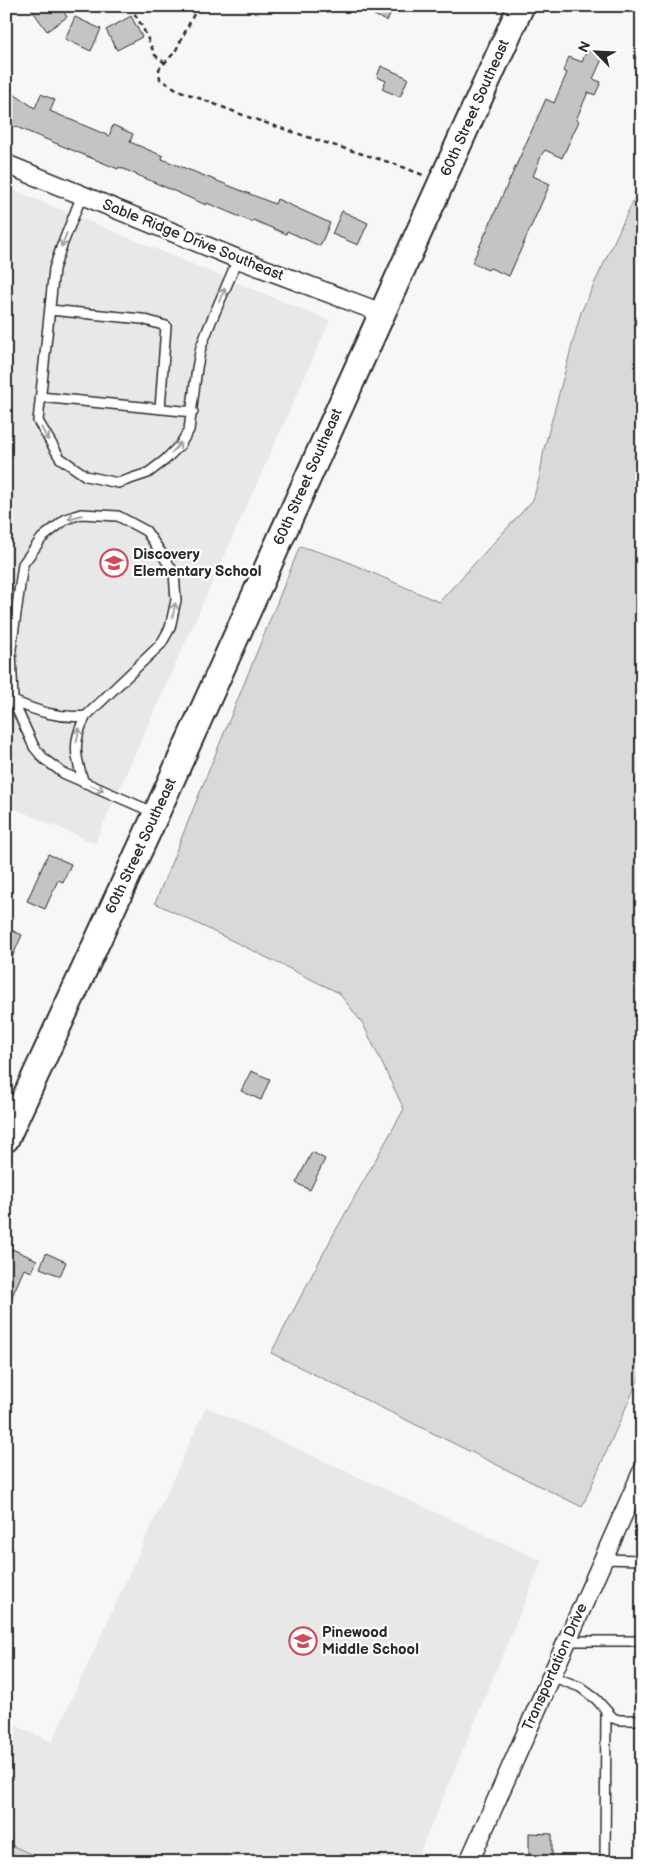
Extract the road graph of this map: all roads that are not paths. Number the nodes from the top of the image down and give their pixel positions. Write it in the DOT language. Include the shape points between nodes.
graph roads {
  1 [pos="521,6"];
  2 [pos="6,164"];
  3 [pos="82,195"];
  4 [pos="238,260"];
  5 [pos="50,310"];
  6 [pos="382,313"];
  7 [pos="40,397"];
  8 [pos="160,409"];
  9 [pos="193,412"];
  10 [pos="13,701"];
  11 [pos="86,716"];
  12 [pos="84,783"];
  13 [pos="156,814"];
  14 [pos="6,1139"];
  15 [pos="642,1472"];
  16 [pos="603,1559"];
  17 [pos="642,1560"];
  18 [pos="567,1641"];
  19 [pos="642,1641"];
  20 [pos="551,1676"];
  21 [pos="606,1711"];
  22 [pos="642,1720"];
  23 [pos="469,1862"];
  24 [pos="605,1862"];
  1 -- 6 [label="main road, 60th Street Southeast"];
  2 -- 3 [label="street, Sable Ridge Drive Southeast"];
  3 -- 4 [label="street, Sable Ridge Drive Southeast"];
  3 -- 5 [label="lane, one-way" via="54,269"];
  4 -- 6 [label="street, Sable Ridge Drive Southeast"];
  9 -- 4 [label="lane, one-way" via="201,347"];
  5 -- 7 [label="lane"];
  5 -- 8 [label="lane" via="142,319 166,326"];
  6 -- 13 [label="main road, 60th Street Southeast"];
  7 -- 8 [label="lane"];
  7 -- 9 [label="lane, one-way" via="38,421 60,458 86,476 118,483 148,473 165,460 189,430"];
  8 -- 9 [label="lane"];
  10 -- 11 [label="lane" via="41,713 68,718"];
  11 -- 10 [label="lane, one-way" via="161,644 170,628 176,600 174,573 157,546 146,531 118,516 82,514 66,519 42,538 23,564 11,649"];
  10 -- 12 [label="lane" via="34,747 44,759 62,773"];
  12 -- 11 [label="lane, one-way" via="77,763 76,745 78,730"];
  12 -- 13 [label="lane, one-way"];
  13 -- 14 [label="main road, 60th Street Southeast"];
  15 -- 16 [label="street, Transportation Drive"];
  16 -- 17 [label="lane"];
  16 -- 18 [label="street, Transportation Drive"];
  18 -- 19 [label="lane"];
  18 -- 20 [label="street, Transportation Drive"];
  20 -- 21 [label="lane" via="580,1687"];
  20 -- 23 [label="street, Transportation Drive"];
  21 -- 22 [label="lane" via="619,1720"];
  21 -- 24 [label="lane"];
}
